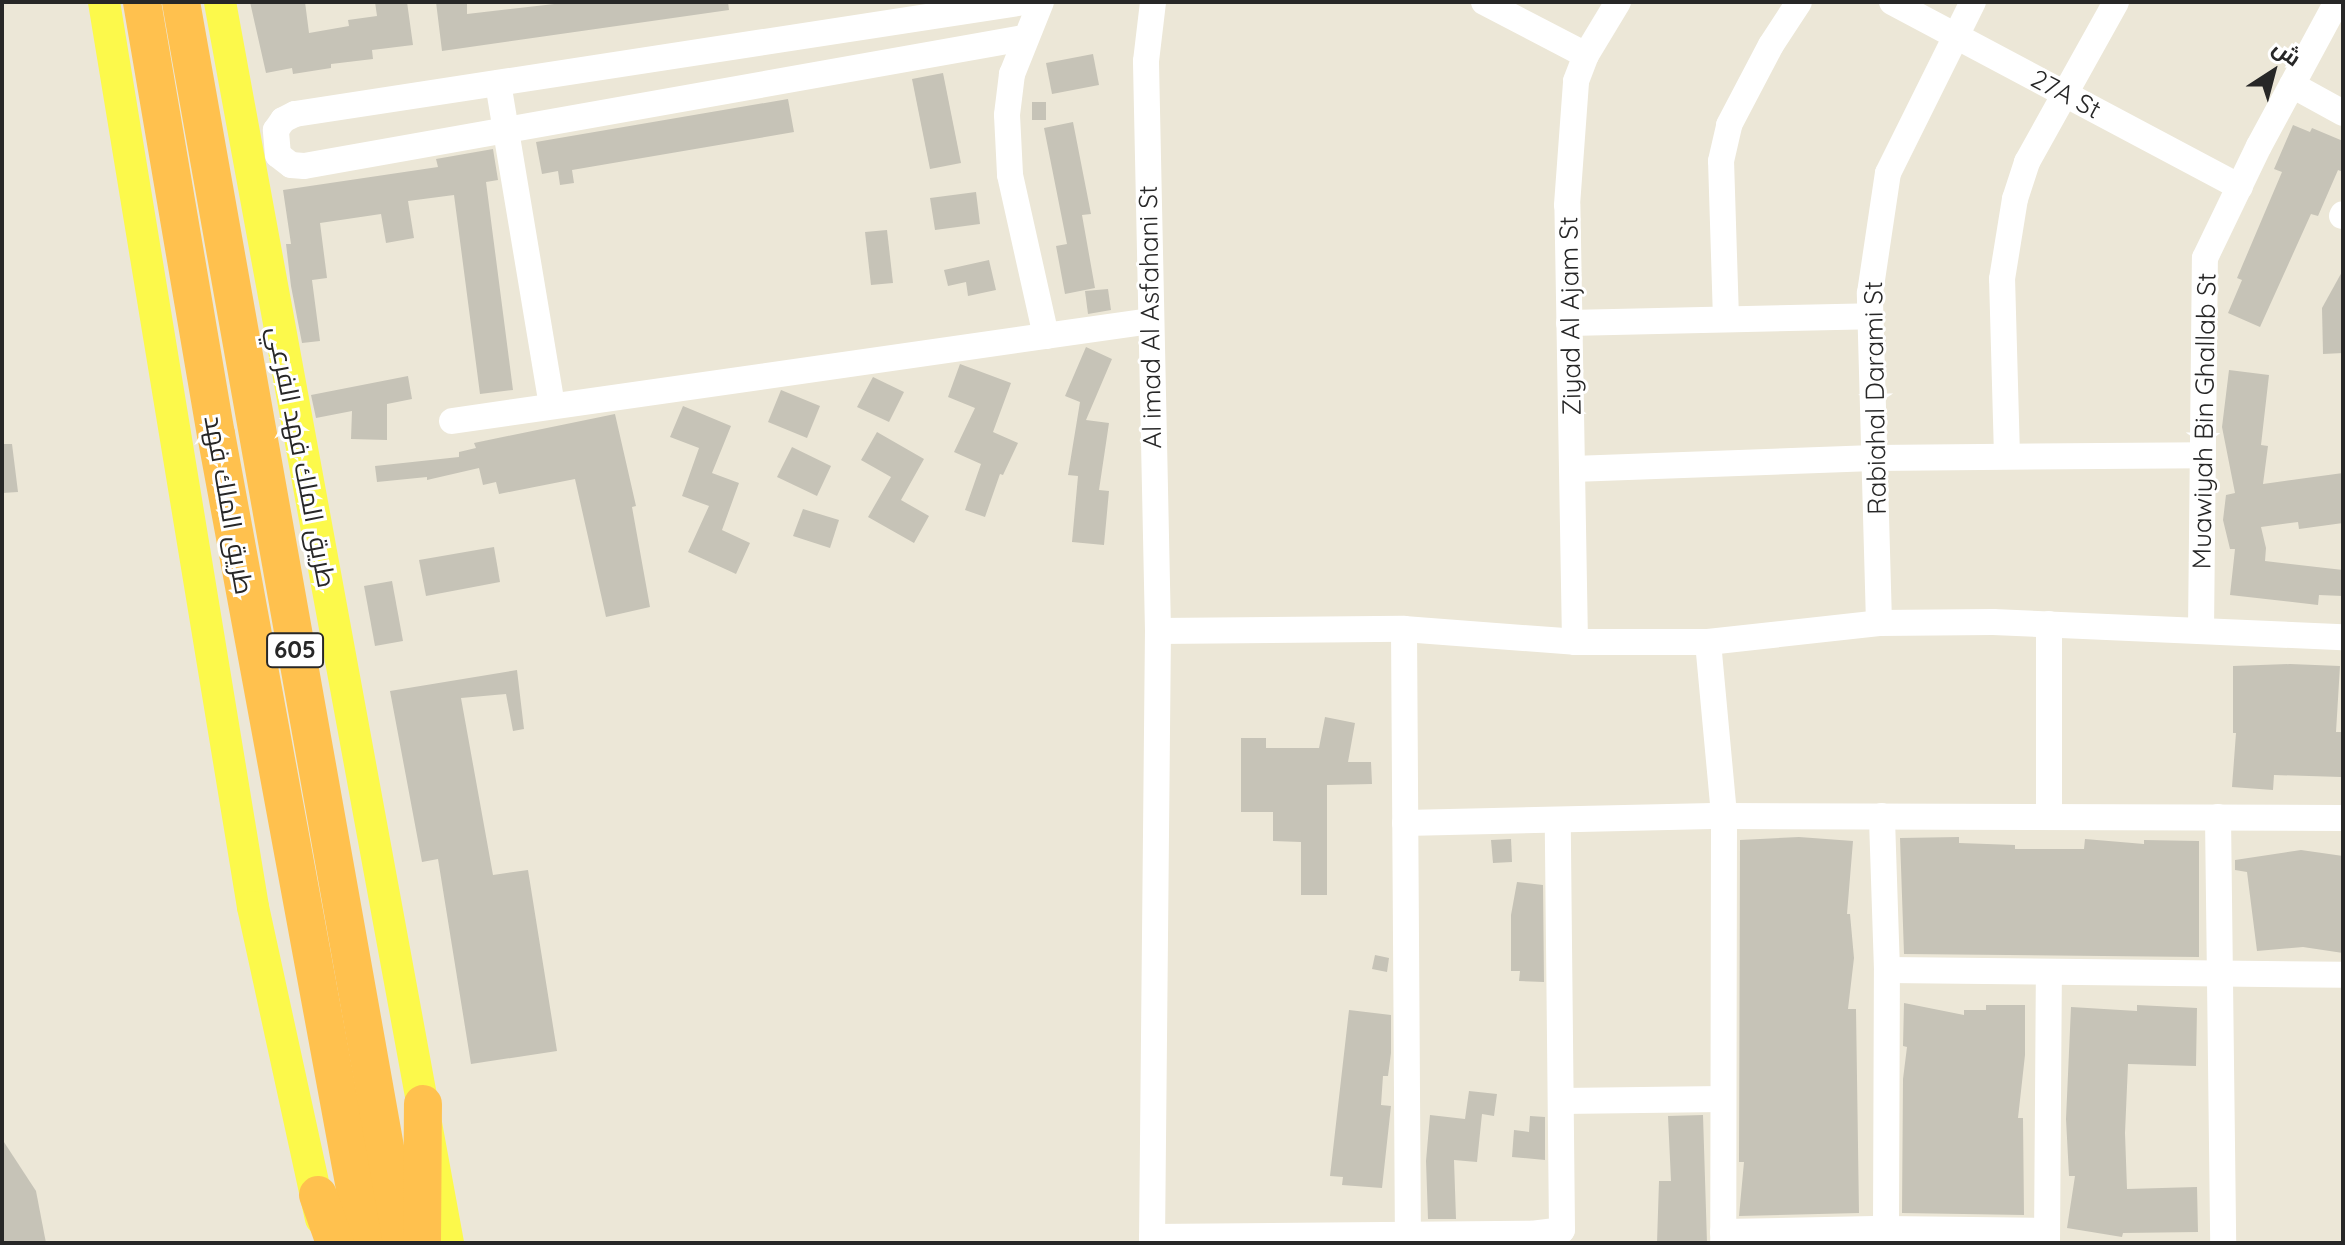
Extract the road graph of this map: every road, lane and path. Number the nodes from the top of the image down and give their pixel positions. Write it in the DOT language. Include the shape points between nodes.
graph roads {
  1 [pos="86,2"];
  2 [pos="104,2"];
  3 [pos="142,2"];
  4 [pos="181,2"];
  5 [pos="220,2"];
  6 [pos="1024,2"];
  7 [pos="1041,2"];
  8 [pos="1153,2"];
  9 [pos="1484,2"];
  10 [pos="1618,2"];
  11 [pos="1799,2"];
  12 [pos="1892,2"];
  13 [pos="1973,2"];
  14 [pos="2116,2"];
  15 [pos="2337,2"];
  16 [pos="1956,36"];
  17 [pos="1024,38"];
  18 [pos="1586,55"];
  19 [pos="498,83"];
  20 [pos="2292,85"];
  21 [pos="2065,94"];
  22 [pos="2343,113"];
  23 [pos="506,128"];
  24 [pos="131,174"];
  25 [pos="2240,187"];
  26 [pos="1871,316"];
  27 [pos="1726,319"];
  28 [pos="1150,321"];
  29 [pos="1569,323"];
  30 [pos="1046,336"];
  31 [pos="552,406"];
  32 [pos="452,421"];
  33 [pos="2203,455"];
  34 [pos="2007,456"];
  35 [pos="1874,458"];
  36 [pos="1573,469"];
  37 [pos="1879,623"];
  38 [pos="2049,624"];
  39 [pos="1404,629"];
  40 [pos="1158,631"];
  41 [pos="2201,631"];
  42 [pos="2343,637"];
  43 [pos="1575,642"];
  44 [pos="1708,642"];
  45 [pos="1724,816"];
  46 [pos="1882,816"];
  47 [pos="2049,816"];
  48 [pos="2218,817"];
  49 [pos="2343,818"];
  50 [pos="1558,821"];
  51 [pos="1405,823"];
  52 [pos="1887,970"];
  53 [pos="2049,972"];
  54 [pos="2219,973"];
  55 [pos="2343,975"];
  56 [pos="1723,1099"];
  57 [pos="1561,1101"];
  58 [pos="423,1104"];
  59 [pos="318,1195"];
  60 [pos="1886,1229"];
  61 [pos="1562,1236"];
  62 [pos="1723,1237"];
  63 [pos="2047,1237"];
  64 [pos="1408,1239"];
  65 [pos="1152,1240"];
  66 [pos="324,1243"];
  67 [pos="335,1243"];
  68 [pos="365,1243"];
  69 [pos="402,1243"];
  70 [pos="422,1243"];
  71 [pos="448,1243"];
  72 [pos="2223,1243"];
  1 -- 24 [label="main road"];
  2 -- 24 [label="main road"];
  3 -- 68 [label="highway, طريق الملك فهد / 605"];
  4 -- 69 [label="highway, طريق الملك فهد / 605"];
  5 -- 58 [label="main road, طريق الملك فهد الفرعي"];
  6 -- 19 [label="street"];
  7 -- 17 [label="street"];
  8 -- 28 [label="street, Al imad Al Asfahani St" via="1146,61"];
  9 -- 18 [label="street"];
  10 -- 18 [label="street, Ziyad Al Ajam St"];
  11 -- 27 [label="street" via="1729,125 1721,161"];
  12 -- 16 [label="street, 27A St"];
  13 -- 16 [label="street, Rabiahal Darami St"];
  14 -- 21 [label="street"];
  15 -- 20 [label="street, Muawiyah Bin Ghallab St"];
  16 -- 21 [label="street, 27A St"];
  16 -- 26 [label="street, Rabiahal Darami St" via="1888,173"];
  17 -- 23 [label="street"];
  17 -- 30 [label="street" via="1007,115 1010,175"];
  18 -- 29 [label="street, Ziyad Al Ajam St" via="1576,81 1567,205"];
  19 -- 23 [label="street"];
  19 -- 23 [label="street" via="295,114 276,130 278,155 291,165 304,166"];
  20 -- 22 [label="street"];
  20 -- 25 [label="street, Muawiyah Bin Ghallab St"];
  21 -- 25 [label="street, 27A St"];
  21 -- 34 [label="street" via="2027,162 2008,236 2002,279"];
  23 -- 31 [label="street"];
  24 -- 59 [label="main road" via="253,907"];
  25 -- 33 [label="street, Muawiyah Bin Ghallab St" via="2205,258"];
  26 -- 27 [label="street"];
  26 -- 35 [label="street, Rabiahal Darami St"];
  27 -- 29 [label="street"];
  28 -- 30 [label="street"];
  28 -- 40 [label="street, Al imad Al Asfahani St"];
  29 -- 36 [label="street, Ziyad Al Ajam St"];
  30 -- 31 [label="street"];
  31 -- 32 [label="street"];
  33 -- 34 [label="street"];
  33 -- 41 [label="street, Muawiyah Bin Ghallab St"];
  34 -- 35 [label="street"];
  35 -- 36 [label="street"];
  35 -- 37 [label="street, Rabiahal Darami St"];
  36 -- 43 [label="street, Ziyad Al Ajam St"];
  37 -- 38 [label="street"];
  37 -- 44 [label="street"];
  38 -- 41 [label="street"];
  38 -- 47 [label="street"];
  39 -- 40 [label="street"];
  39 -- 43 [label="street"];
  39 -- 51 [label="street"];
  40 -- 65 [label="street, Al imad Al Asfahani St"];
  41 -- 42 [label="street"];
  43 -- 44 [label="street"];
  44 -- 45 [label="street"];
  45 -- 46 [label="street"];
  45 -- 50 [label="street"];
  45 -- 56 [label="street"];
  46 -- 47 [label="street"];
  46 -- 52 [label="street"];
  47 -- 48 [label="street"];
  48 -- 49 [label="street"];
  48 -- 54 [label="street"];
  50 -- 51 [label="street"];
  50 -- 57 [label="street"];
  51 -- 64 [label="street"];
  52 -- 53 [label="street"];
  52 -- 60 [label="street"];
  53 -- 54 [label="street"];
  53 -- 63 [label="street"];
  54 -- 55 [label="street"];
  54 -- 72 [label="street"];
  56 -- 57 [label="street"];
  56 -- 62 [label="street"];
  57 -- 61 [label="street"];
  58 -- 70 [label="highway"];
  58 -- 71 [label="main road, طريق الملك فهد الفرعي"];
  59 -- 66 [label="main road"];
  59 -- 67 [label="highway"];
  60 -- 62 [label="street"];
  60 -- 63 [label="street"];
  61 -- 64 [label="street"];
  64 -- 65 [label="street"];
}
